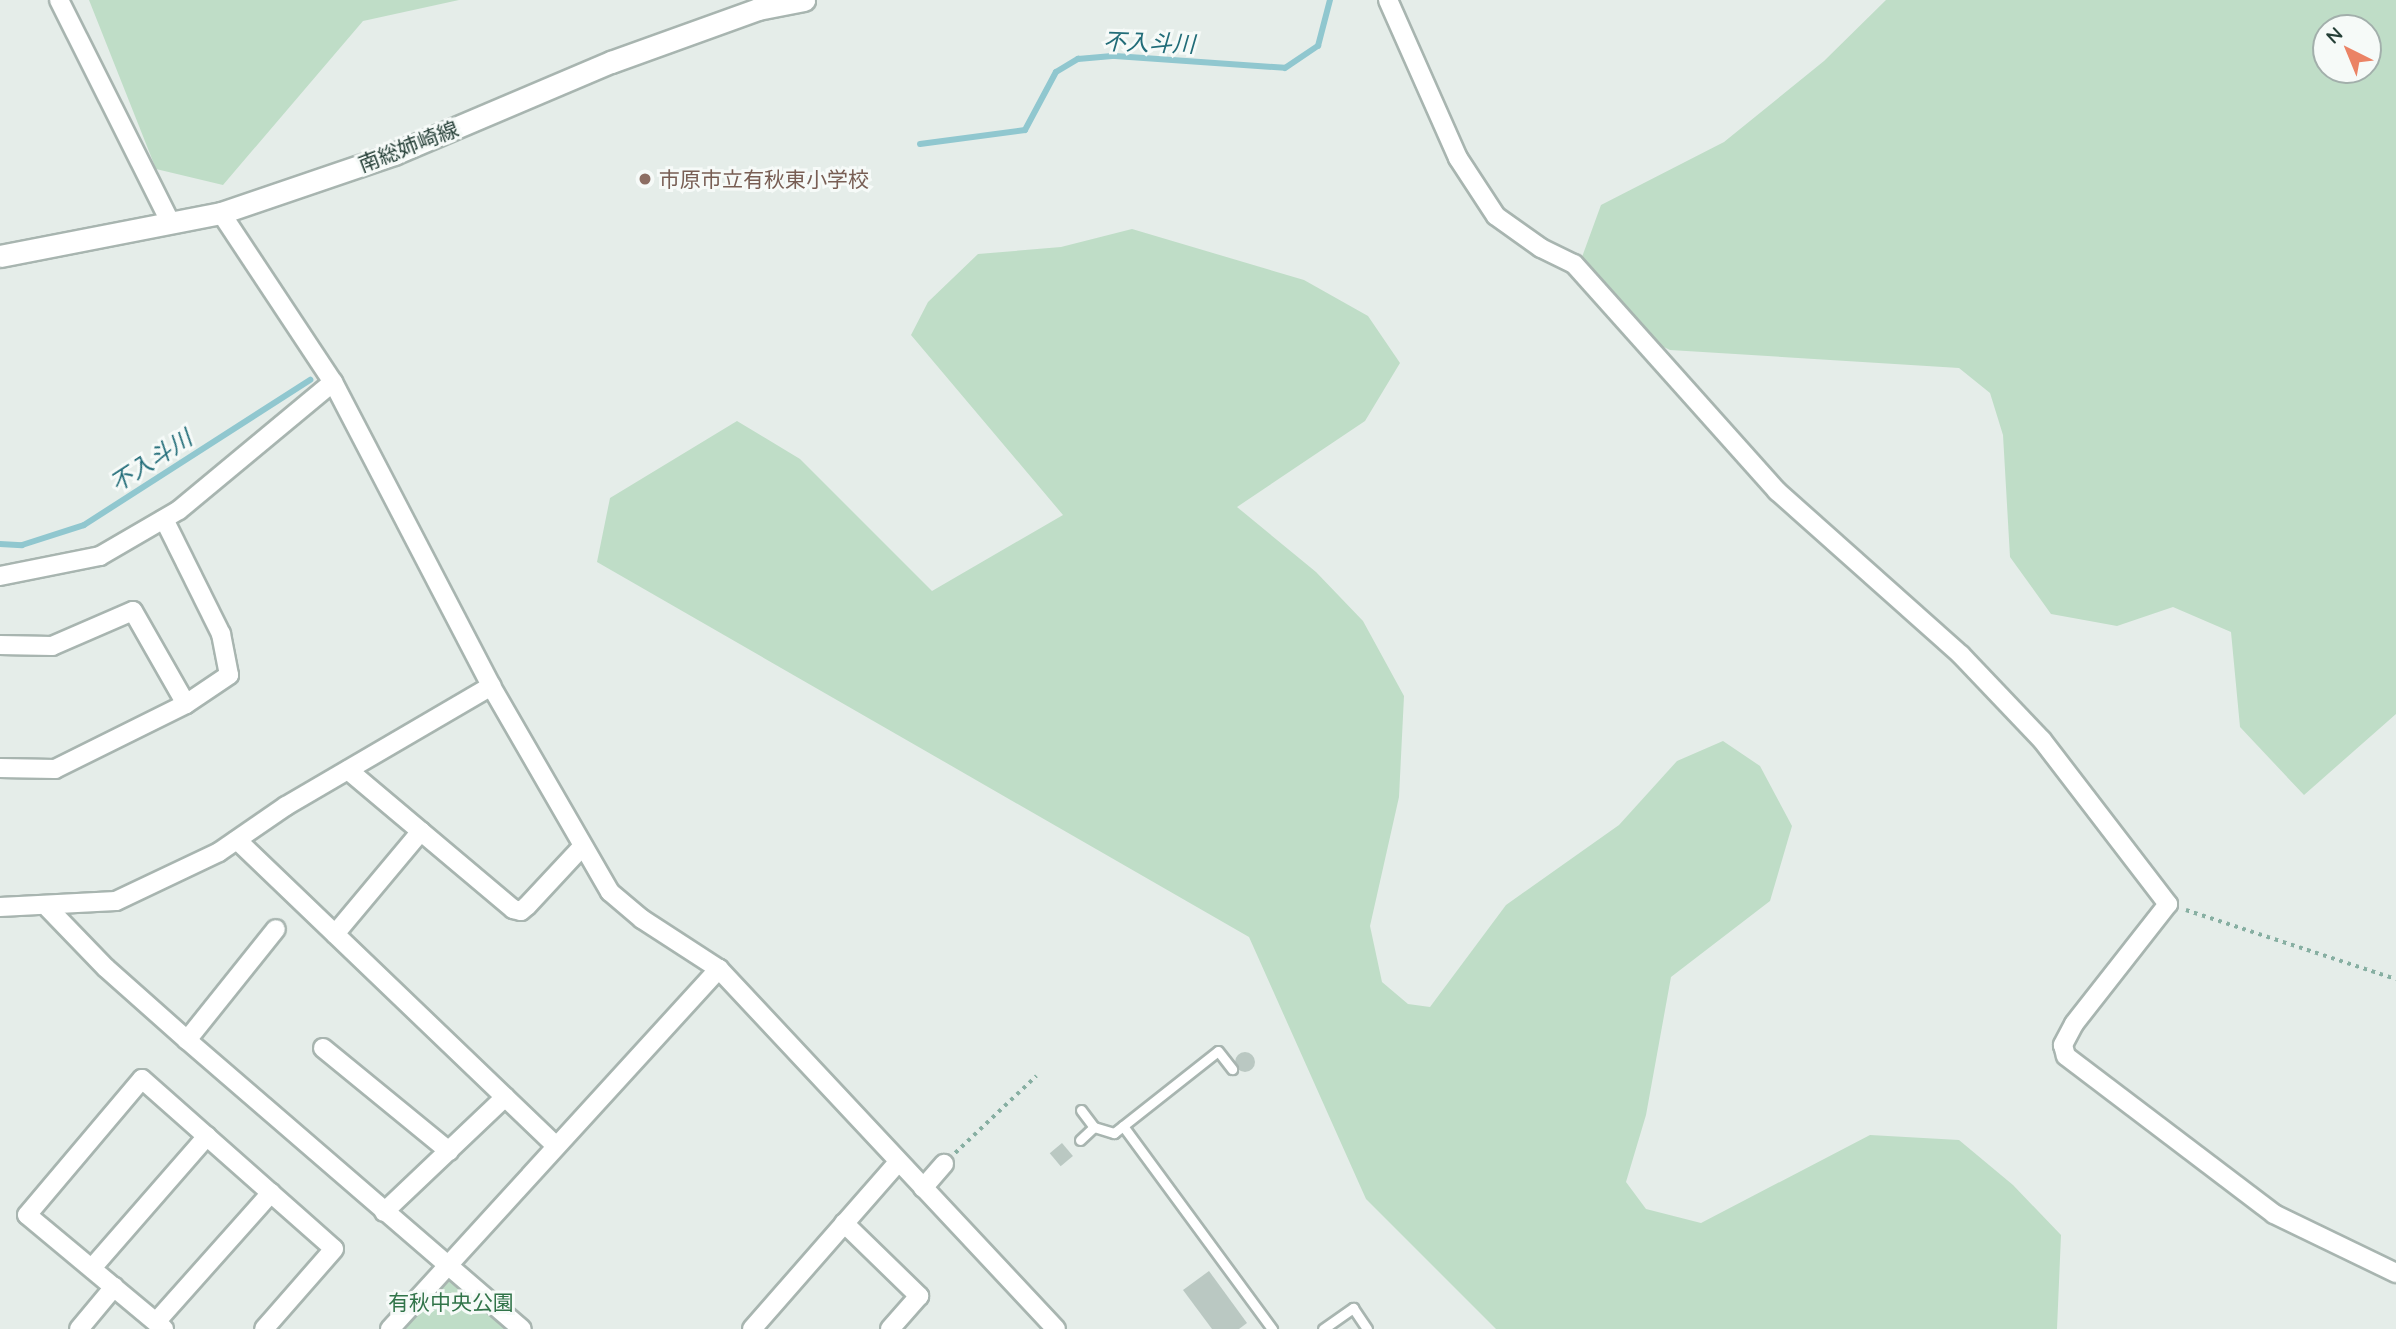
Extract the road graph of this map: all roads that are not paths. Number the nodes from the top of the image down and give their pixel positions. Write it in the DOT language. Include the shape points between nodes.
graph roads {
  1 [pos="59,0"];
  2 [pos="804,0"];
  3 [pos="1388,0"];
  4 [pos="221,213"];
  5 [pos="171,224"];
  6 [pos="0,256"];
  7 [pos="333,382"];
  8 [pos="164,519"];
  9 [pos="0,576"];
  10 [pos="0,645"];
  11 [pos="491,686"];
  12 [pos="186,704"];
  13 [pos="0,768"];
  14 [pos="348,770"];
  15 [pos="421,831"];
  16 [pos="237,840"];
  17 [pos="581,848"];
  18 [pos="0,907"];
  19 [pos="48,908"];
  20 [pos="276,929"];
  21 [pos="335,934"];
  22 [pos="719,969"];
  23 [pos="187,1040"];
  24 [pos="323,1048"];
  25 [pos="1232,1069"];
  26 [pos="505,1097"];
  27 [pos="1081,1110"];
  28 [pos="1123,1126"];
  29 [pos="1094,1127"];
  30 [pos="206,1136"];
  31 [pos="1080,1140"];
  32 [pos="555,1145"];
  33 [pos="449,1151"];
  34 [pos="898,1162"];
  35 [pos="944,1164"];
  36 [pos="923,1188"];
  37 [pos="271,1193"];
  38 [pos="384,1212"];
  39 [pos="844,1223"];
  40 [pos="448,1264"];
  41 [pos="92,1268"];
  42 [pos="2396,1273"];
  43 [pos="114,1287"];
  44 [pos="160,1325"];
  45 [pos="79,1329"];
  46 [pos="264,1329"];
  47 [pos="390,1329"];
  48 [pos="522,1329"];
  49 [pos="752,1329"];
  50 [pos="890,1329"];
  51 [pos="1056,1329"];
  52 [pos="1272,1329"];
  53 [pos="1323,1329"];
  54 [pos="1367,1329"];
  1 -- 5 [label="street"];
  2 -- 4 [label="main road, 南総姉崎線" via="758,9 611,62 394,154"];
  3 -- 42 [label="street" via="1458,158 1496,216 1541,248 1574,264 1777,491 1961,655 2042,740 2168,904 2074,1024 2063,1045 2066,1056 2274,1213"];
  4 -- 5 [label="main road, 南総姉崎線"];
  4 -- 7 [label="street"];
  5 -- 6 [label="main road, 南総姉崎線"];
  7 -- 8 [label="street"];
  7 -- 11 [label="street"];
  8 -- 9 [label="street" via="100,556"];
  8 -- 12 [label="street" via="221,634 229,675"];
  10 -- 12 [label="street" via="52,646 133,611"];
  11 -- 14 [label="street"];
  11 -- 17 [label="street"];
  12 -- 13 [label="street" via="54,769"];
  14 -- 15 [label="street"];
  14 -- 16 [label="street"];
  15 -- 17 [label="street" via="521,911"];
  15 -- 21 [label="street"];
  16 -- 19 [label="street" via="116,901"];
  16 -- 21 [label="street"];
  17 -- 22 [label="street" via="610,892 642,919"];
  18 -- 19 [label="street"];
  19 -- 23 [label="street" via="106,968"];
  20 -- 23 [label="street"];
  21 -- 26 [label="street"];
  22 -- 32 [label="street"];
  22 -- 34 [label="street"];
  23 -- 38 [label="street"];
  24 -- 33 [label="street"];
  25 -- 28 [label="lane" via="1218,1051"];
  26 -- 32 [label="street"];
  26 -- 33 [label="street"];
  27 -- 29 [label="lane"];
  28 -- 29 [label="lane" via="1114,1133"];
  28 -- 52 [label="lane"];
  29 -- 31 [label="lane"];
  30 -- 37 [label="street"];
  30 -- 41 [label="street"];
  30 -- 41 [label="street" via="142,1079 27,1215"];
  32 -- 40 [label="street"];
  33 -- 38 [label="street"];
  34 -- 36 [label="street"];
  34 -- 39 [label="street"];
  35 -- 36 [label="street"];
  36 -- 51 [label="street"];
  37 -- 44 [label="street"];
  37 -- 46 [label="street" via="334,1249"];
  38 -- 40 [label="street"];
  39 -- 49 [label="street"];
  39 -- 50 [label="street" via="919,1296"];
  40 -- 47 [label="street"];
  40 -- 48 [label="street"];
  41 -- 43 [label="street"];
  43 -- 44 [label="street"];
  43 -- 45 [label="street"];
  53 -- 54 [label="lane" via="1353,1308"];
}
